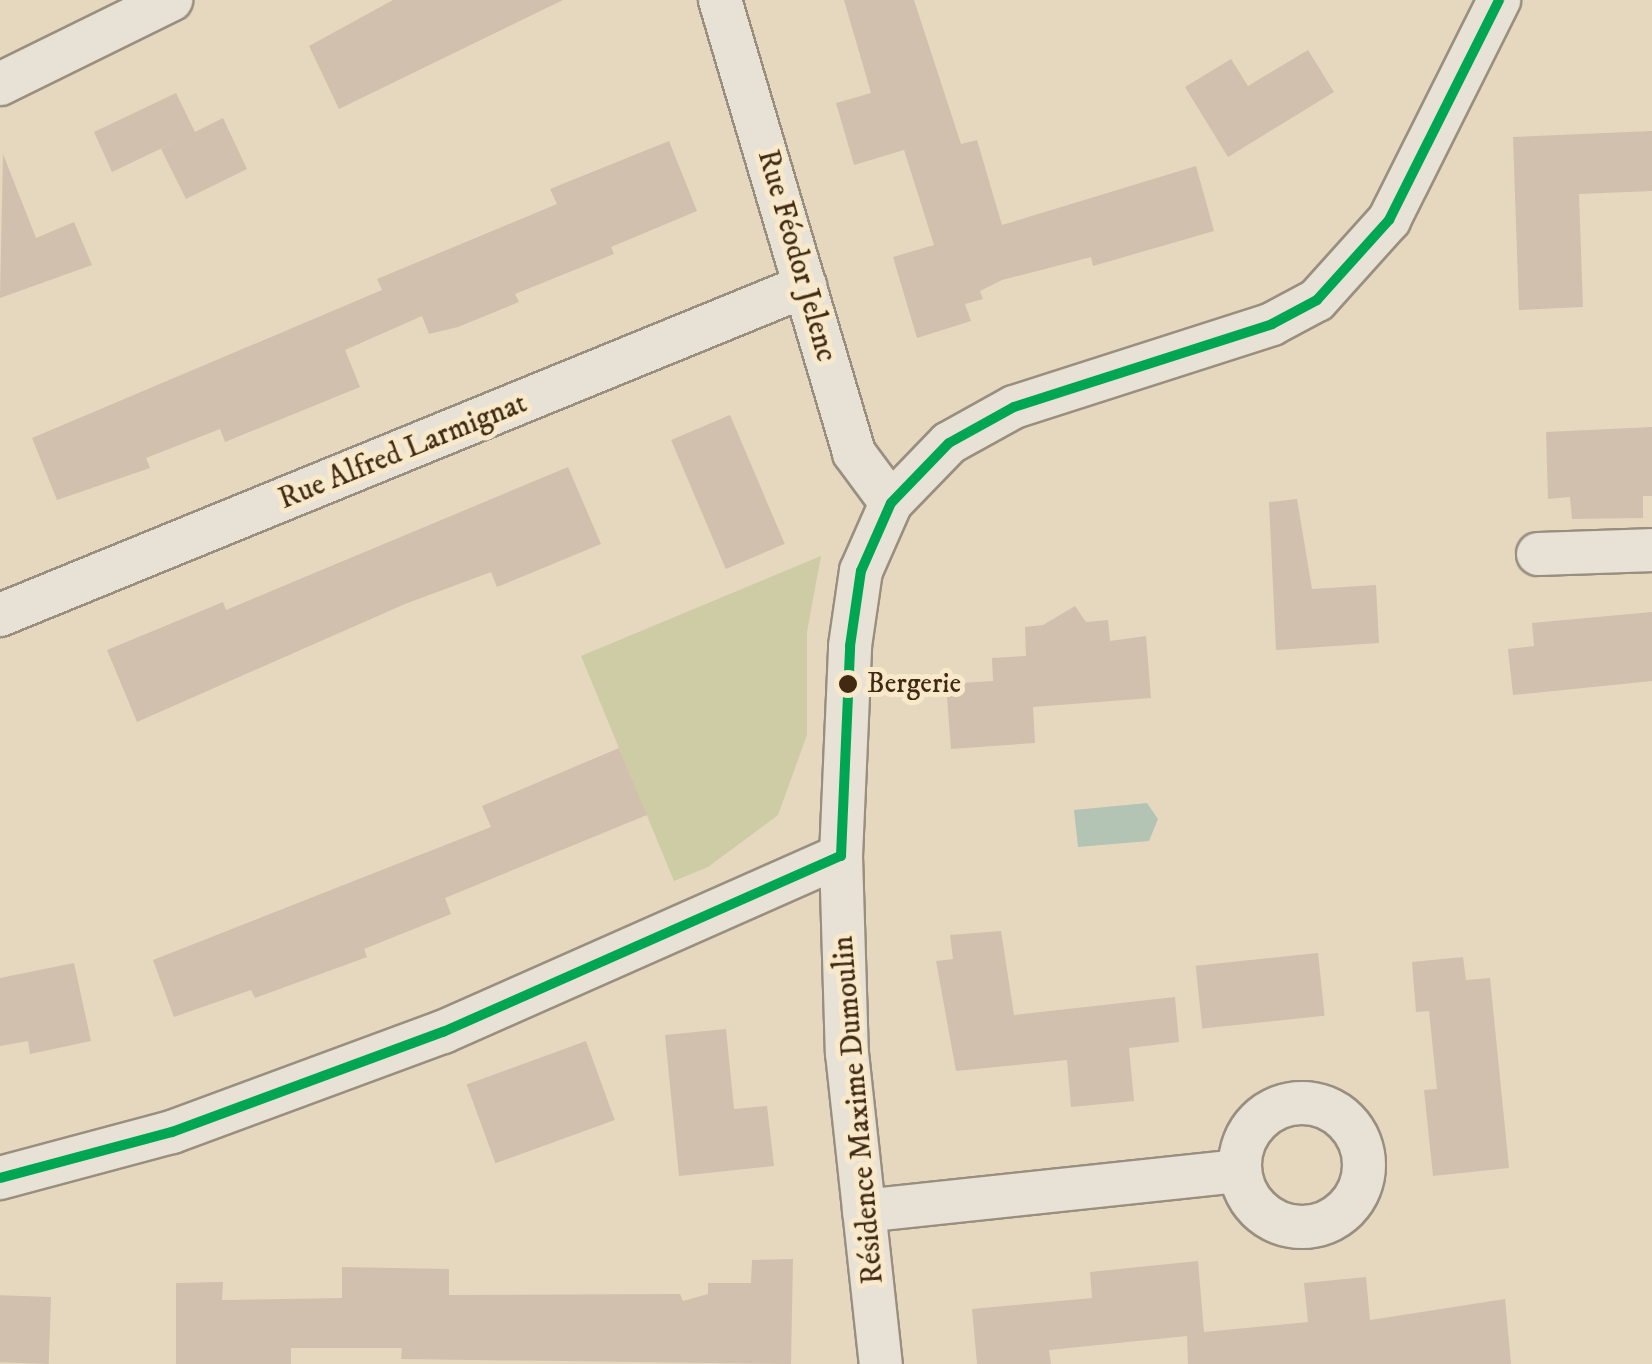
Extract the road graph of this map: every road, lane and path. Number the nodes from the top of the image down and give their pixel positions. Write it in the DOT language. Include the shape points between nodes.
graph roads {
  1 [pos="171,0"];
  2 [pos="720,0"];
  3 [pos="1499,0"];
  4 [pos="0,84"];
  5 [pos="805,286"];
  6 [pos="891,503"];
  7 [pos="1652,550"];
  8 [pos="1538,554"];
  9 [pos="0,615"];
  10 [pos="841,856"];
  11 [pos="1240,1171"];
  12 [pos="0,1178"];
  13 [pos="864,1211"];
  14 [pos="881,1364"];
  1 -- 4 [label="street"];
  2 -- 5 [label="street, Rue Féodor Jelenc"];
  3 -- 6 [label="street" via="1389,220 1317,300 1272,324 1014,407 949,443"];
  5 -- 6 [label="street, Rue Féodor Jelenc" via="854,453"];
  5 -- 9 [label="street, Rue Alfred Larmignat"];
  6 -- 10 [label="street, Résidence Maxime Dumoulin" via="861,571 850,646"];
  7 -- 8 [label="street"];
  10 -- 12 [label="street" via="442,1032 172,1132"];
  10 -- 13 [label="street, Résidence Maxime Dumoulin" via="847,1053"];
  11 -- 13 [label="street"];
  13 -- 14 [label="street, Résidence Maxime Dumoulin"];
}
